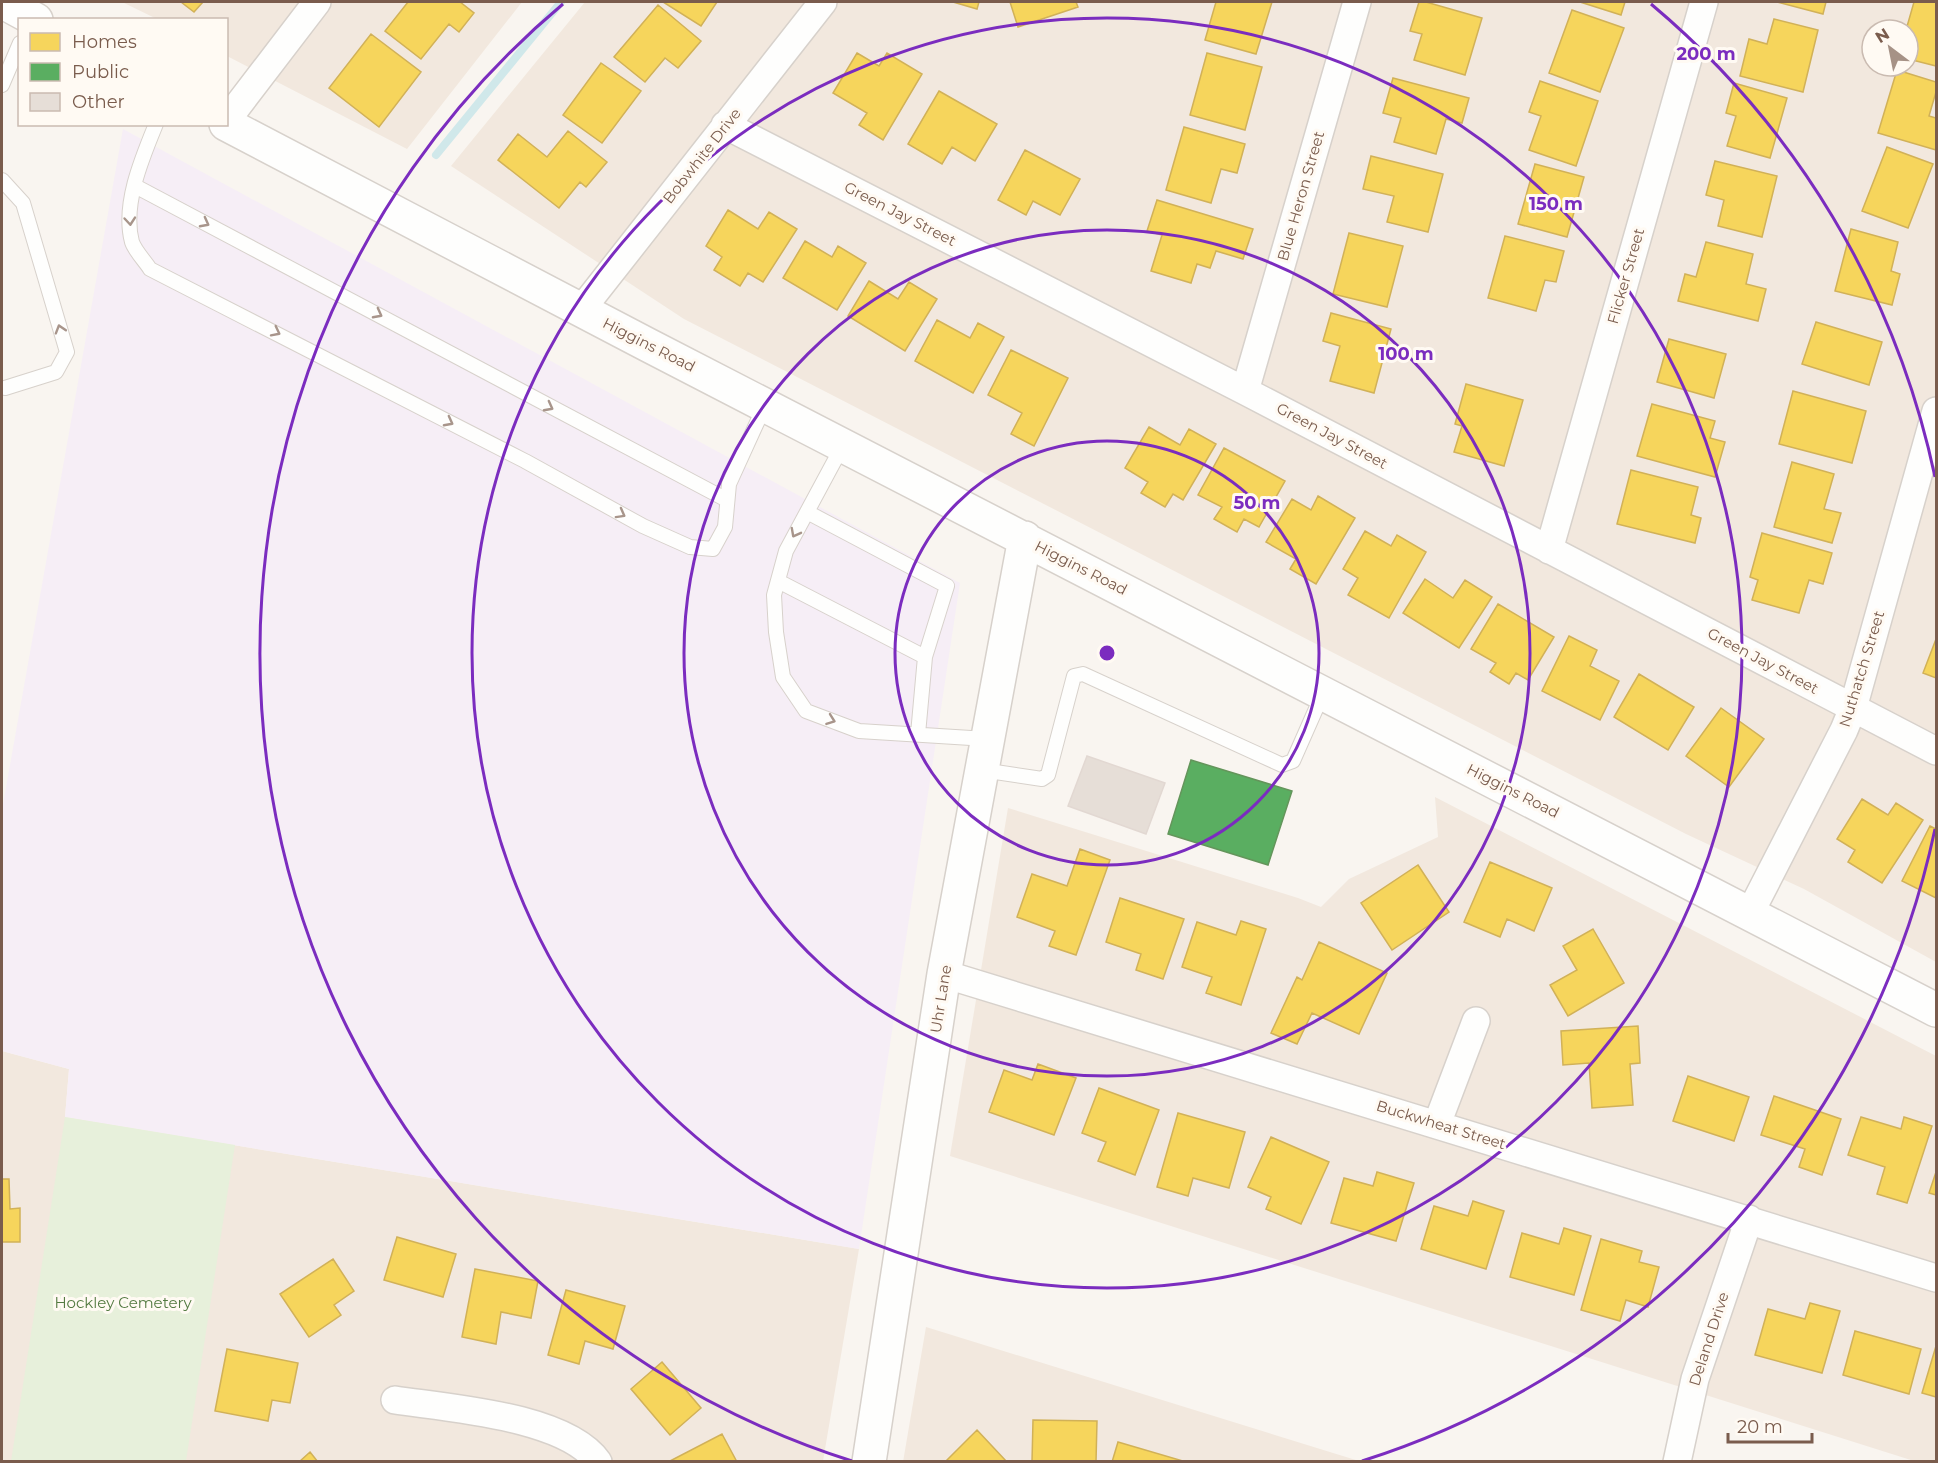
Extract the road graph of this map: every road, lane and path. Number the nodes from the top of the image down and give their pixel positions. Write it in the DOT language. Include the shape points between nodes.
graph roads {
  1 [pos="316,2"];
  2 [pos="823,2"];
  3 [pos="1356,2"];
  4 [pos="1704,2"];
  5 [pos="18,38"];
  6 [pos="2,85"];
  7 [pos="228,119"];
  8 [pos="228,123"];
  9 [pos="725,125"];
  10 [pos="155,126"];
  11 [pos="2,180"];
  12 [pos="135,186"];
  13 [pos="581,310"];
  14 [pos="3,384"];
  15 [pos="1245,391"];
  16 [pos="765,405"];
  17 [pos="1936,411"];
  18 [pos="843,445"];
  19 [pos="727,500"];
  20 [pos="807,512"];
  21 [pos="1024,538"];
  22 [pos="1549,550"];
  23 [pos="778,581"];
  24 [pos="925,657"];
  25 [pos="1323,693"];
  26 [pos="1853,708"];
  27 [pos="918,734"];
  28 [pos="1936,751"];
  29 [pos="985,754"];
  30 [pos="1750,913"];
  31 [pos="944,974"];
  32 [pos="1936,1010"];
  33 [pos="1476,1021"];
  34 [pos="1437,1124"];
  35 [pos="1749,1219"];
  36 [pos="1936,1278"];
  37 [pos="395,1400"];
  38 [pos="598,1461"];
  39 [pos="869,1461"];
  40 [pos="1677,1461"];
  1 -- 7 [label="street"];
  2 -- 9 [label="street, Bobwhite Drive"];
  3 -- 15 [label="street, Blue Heron Street"];
  4 -- 22 [label="street, Flicker Street"];
  5 -- 6 [label="lane"];
  8 -- 13 [label="street, Higgins Road"];
  9 -- 13 [label="street, Bobwhite Drive"];
  9 -- 15 [label="street, Green Jay Street"];
  10 -- 12 [label="lane"];
  14 -- 11 [label="lane, one-way" via="56,372 67,352 23,203"];
  12 -- 19 [label="lane, one-way"];
  12 -- 19 [label="lane, one-way" via="129,209 132,243 150,269 690,547 712,549 724,527"];
  13 -- 16 [label="street, Higgins Road"];
  15 -- 22 [label="street, Green Jay Street"];
  16 -- 18 [label="street, Higgins Road"];
  16 -- 19 [label="lane" via="729,484"];
  17 -- 26 [label="street, Nuthatch Street"];
  18 -- 20 [label="lane"];
  18 -- 21 [label="street, Higgins Road"];
  20 -- 23 [label="lane, one-way" via="786,550"];
  20 -- 24 [label="lane" via="947,586"];
  21 -- 25 [label="street, Higgins Road"];
  21 -- 29 [label="street, Uhr Lane"];
  22 -- 26 [label="street, Green Jay Street"];
  23 -- 24 [label="lane"];
  23 -- 27 [label="lane, one-way" via="774,595 783,677 806,711 859,730"];
  24 -- 27 [label="lane"];
  25 -- 29 [label="lane" via="1293,761 1282,765 1083,674 1074,676 1048,775 1042,779"];
  25 -- 30 [label="street, Higgins Road"];
  26 -- 28 [label="street, Green Jay Street"];
  26 -- 30 [label="street, Nuthatch Street"];
  27 -- 29 [label="lane"];
  29 -- 31 [label="street, Uhr Lane"];
  30 -- 32 [label="street, Higgins Road"];
  31 -- 34 [label="street, Buckwheat Street"];
  31 -- 39 [label="street, Uhr Lane"];
  33 -- 34 [label="street"];
  34 -- 35 [label="street, Buckwheat Street"];
  35 -- 36 [label="street, Buckwheat Street"];
  35 -- 40 [label="street, Deland Drive" via="1695,1379"];
  37 -- 38 [label="street" via="520,1419 570,1438"];
}
